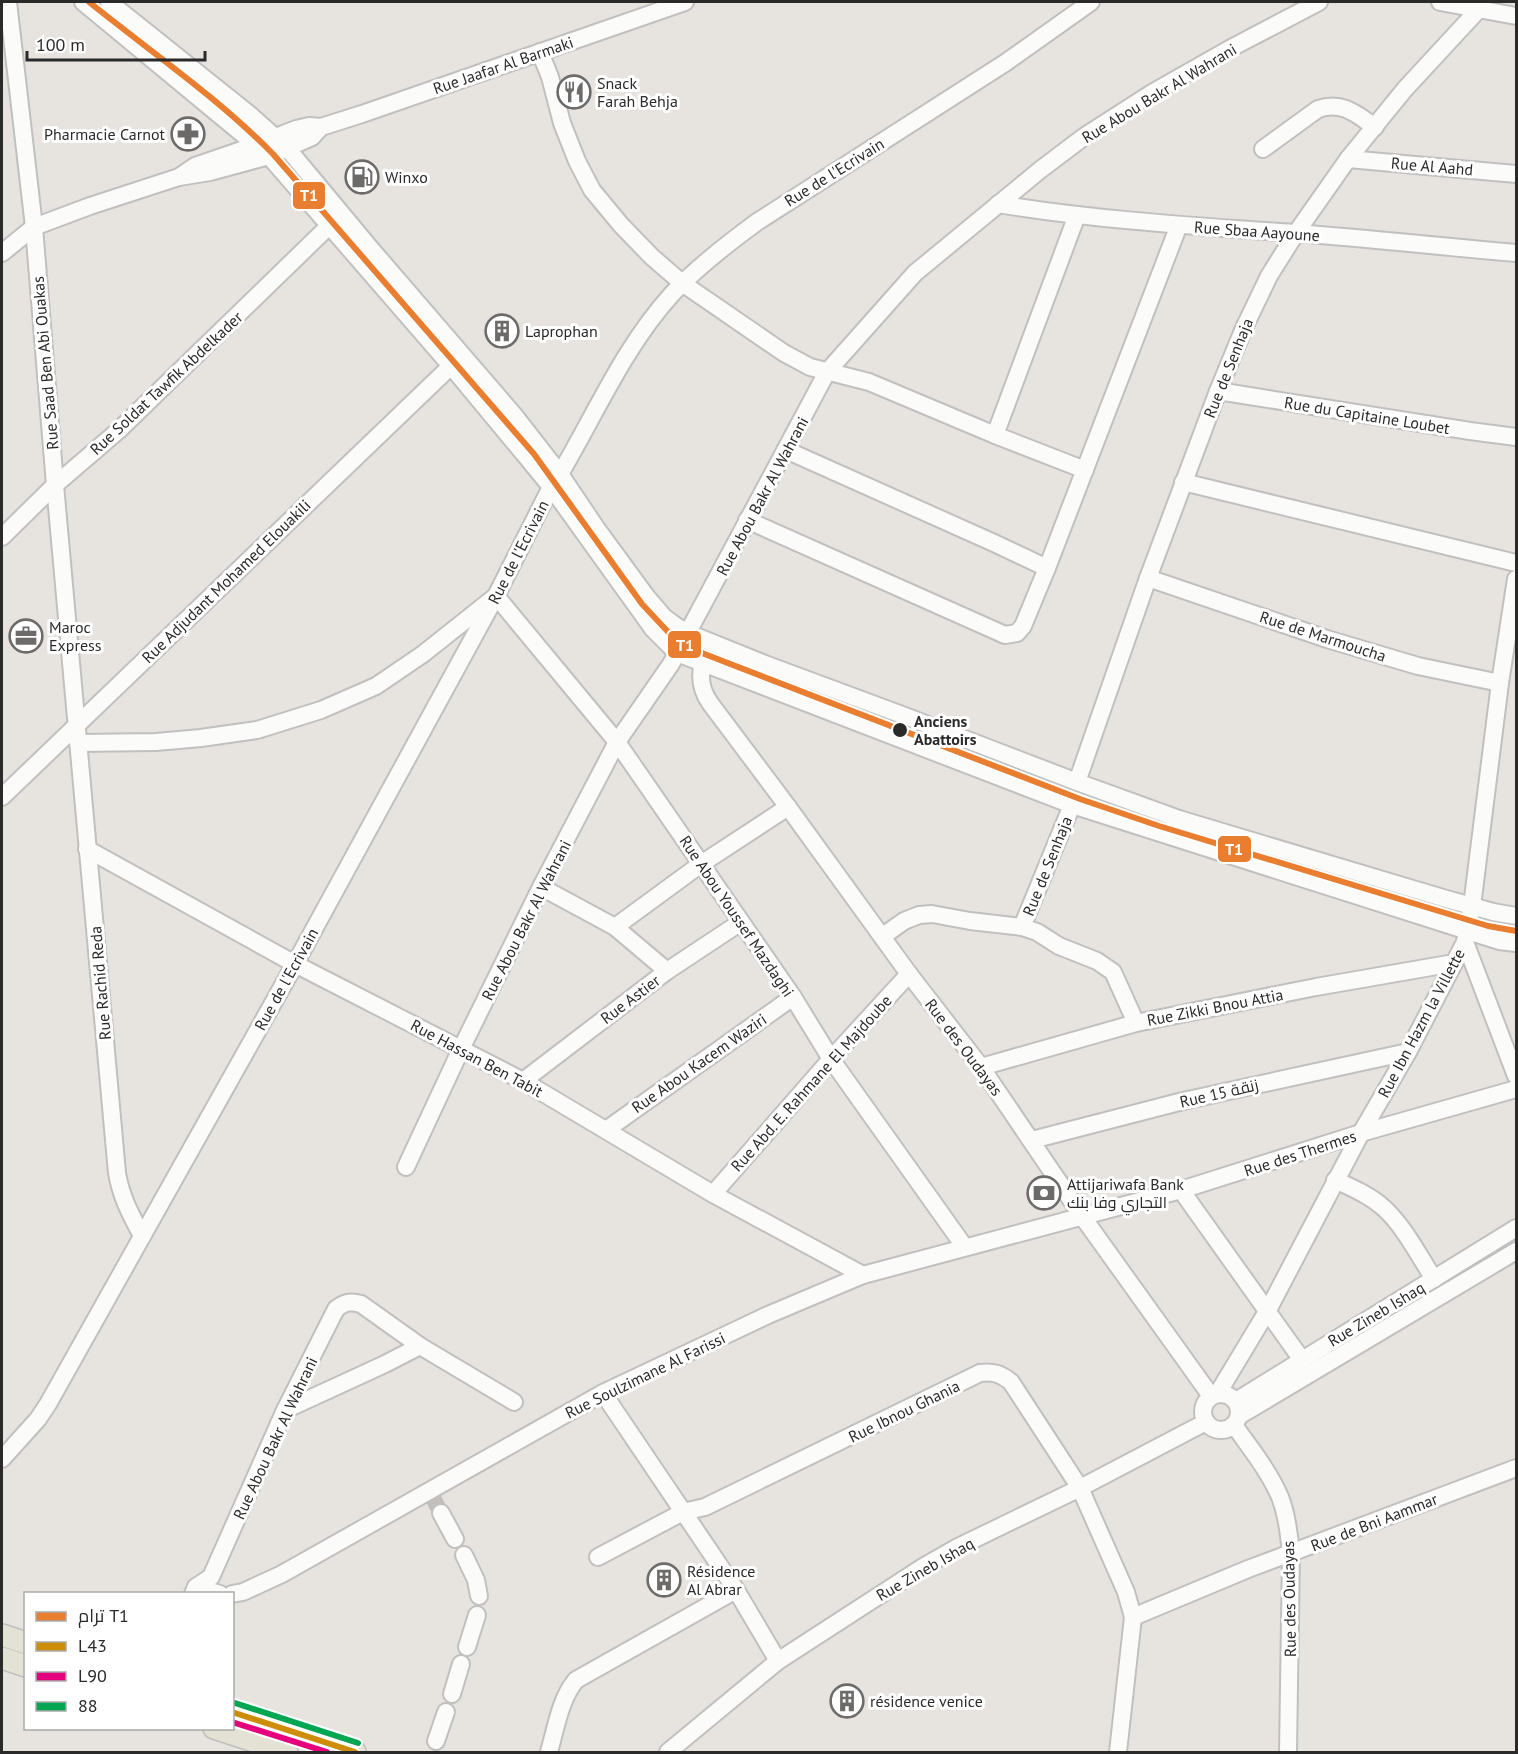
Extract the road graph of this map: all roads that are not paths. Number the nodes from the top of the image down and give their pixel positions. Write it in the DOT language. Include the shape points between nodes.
graph roads {
  1 [pos="8,2"];
  2 [pos="83,2"];
  3 [pos="110,2"];
  4 [pos="685,2"];
  5 [pos="1091,2"];
  6 [pos="1318,2"];
  7 [pos="1440,2"];
  8 [pos="1479,9"];
  9 [pos="1516,16"];
  10 [pos="540,52"];
  11 [pos="1375,127"];
  12 [pos="281,142"];
  13 [pos="1263,149"];
  14 [pos="262,150"];
  15 [pos="1348,159"];
  16 [pos="1516,174"];
  17 [pos="998,204"];
  18 [pos="1077,215"];
  19 [pos="1179,225"];
  20 [pos="329,226"];
  21 [pos="34,227"];
  22 [pos="1296,233"];
  23 [pos="2,253"];
  24 [pos="1516,254"];
  25 [pos="682,283"];
  26 [pos="451,366"];
  27 [pos="827,372"];
  28 [pos="1218,390"];
  29 [pos="995,435"];
  30 [pos="1516,437"];
  31 [pos="786,450"];
  32 [pos="1085,470"];
  33 [pos="556,481"];
  34 [pos="1183,482"];
  35 [pos="55,485"];
  36 [pos="747,520"];
  37 [pos="2,537"];
  38 [pos="1516,563"];
  39 [pos="1047,568"];
  40 [pos="1148,578"];
  41 [pos="1516,579"];
  42 [pos="496,596"];
  43 [pos="688,633"];
  44 [pos="677,653"];
  45 [pos="710,666"];
  46 [pos="1500,683"];
  47 [pos="76,725"];
  48 [pos="617,742"];
  49 [pos="78,743"];
  50 [pos="1077,782"];
  51 [pos="2,797"];
  52 [pos="1072,805"];
  53 [pos="788,807"];
  54 [pos="87,849"];
  55 [pos="701,864"];
  56 [pos="541,887"];
  57 [pos="1472,906"];
  58 [pos="1516,916"];
  59 [pos="741,922"];
  60 [pos="615,927"];
  61 [pos="1022,927"];
  62 [pos="883,936"];
  63 [pos="1466,936"];
  64 [pos="1516,943"];
  65 [pos="1454,963"];
  66 [pos="295,964"];
  67 [pos="667,971"];
  68 [pos="909,974"];
  69 [pos="792,997"];
  70 [pos="1136,1023"];
  71 [pos="461,1049"];
  72 [pos="1408,1052"];
  73 [pos="831,1059"];
  74 [pos="981,1067"];
  75 [pos="1516,1076"];
  76 [pos="523,1081"];
  77 [pos="1516,1089"];
  78 [pos="606,1130"];
  79 [pos="1360,1133"];
  80 [pos="1032,1140"];
  81 [pos="406,1167"];
  82 [pos="1335,1180"];
  83 [pos="1181,1190"];
  84 [pos="713,1194"];
  85 [pos="1082,1216"];
  86 [pos="1516,1228"];
  87 [pos="142,1236"];
  88 [pos="964,1246"];
  89 [pos="1516,1251"];
  90 [pos="862,1275"];
  91 [pos="1434,1279"];
  92 [pos="1268,1311"];
  93 [pos="420,1346"];
  94 [pos="1302,1360"];
  95 [pos="603,1393"];
  96 [pos="1214,1395"];
  97 [pos="514,1402"];
  98 [pos="285,1410"];
  99 [pos="1236,1414"];
  100 [pos="1206,1422"];
  101 [pos="2,1459"];
  102 [pos="1516,1468"];
  103 [pos="1080,1488"];
  104 [pos="683,1512"];
  105 [pos="441,1513"];
  106 [pos="455,1539"];
  107 [pos="1291,1553"];
  108 [pos="464,1555"];
  109 [pos="598,1557"];
  110 [pos="215,1589"];
  111 [pos="194,1590"];
  112 [pos="736,1590"];
  113 [pos="234,1594"];
  114 [pos="479,1596"];
  115 [pos="477,1615"];
  116 [pos="1132,1617"];
  117 [pos="2,1635"];
  118 [pos="24,1642"];
  119 [pos="467,1647"];
  120 [pos="2,1658"];
  121 [pos="778,1660"];
  122 [pos="461,1664"];
  123 [pos="24,1665"];
  124 [pos="452,1694"];
  125 [pos="446,1712"];
  126 [pos="234,1713"];
  127 [pos="220,1730"];
  128 [pos="436,1741"];
  129 [pos="287,1752"];
  130 [pos="355,1752"];
  131 [pos="549,1752"];
  132 [pos="668,1752"];
  133 [pos="1118,1752"];
  134 [pos="1288,1752"];
  1 -- 21 [label="street, Rue Saad Ben Abi Ouakas"];
  2 -- 14 [label="street"];
  3 -- 12 [label="street"];
  4 -- 10 [label="street, Rue Jaafar Al Barmaki"];
  5 -- 25 [label="street, Rue de l'Ecrivain" via="1005,63 757,222"];
  6 -- 17 [label="street, Rue Abou Bakr Al Wahrani" via="1152,93 1085,136"];
  7 -- 8 [label="street"];
  8 -- 9 [label="street"];
  8 -- 11 [label="street, Rue de Senhaja"];
  10 -- 12 [label="street, Rue Jaafar Al Barmaki" via="321,127 312,137"];
  10 -- 25 [label="street" via="562,123 592,190 621,225"];
  11 -- 13 [label="street" via="1344,107 1318,109"];
  11 -- 15 [label="street, Rue de Senhaja"];
  12 -- 14 [label="street, Rue Jaafar Al Barmaki"];
  12 -- 33 [label="street" via="514,415"];
  14 -- 20 [label="street"];
  14 -- 21 [label="street, Rue Jaafar Al Barmaki" via="218,170 179,177"];
  15 -- 16 [label="street, Rue Al Aahd"];
  15 -- 22 [label="street, Rue de Senhaja"];
  17 -- 18 [label="street, Rue Sbaa Aayoune"];
  17 -- 27 [label="street, Rue Abou Bakr Al Wahrani" via="915,273"];
  18 -- 19 [label="street, Rue Sbaa Aayoune"];
  18 -- 29 [label="street"];
  19 -- 22 [label="street, Rue Sbaa Aayoune"];
  19 -- 32 [label="street"];
  20 -- 26 [label="street"];
  20 -- 35 [label="street, Rue Soldat Tawfik Abdelkader" via="119,430"];
  21 -- 23 [label="street, Rue Jaafar Al Barmaki"];
  21 -- 35 [label="street, Rue Saad Ben Abi Ouakas"];
  22 -- 24 [label="street, Rue Sbaa Aayoune"];
  22 -- 28 [label="street, Rue de Senhaja" via="1257,299"];
  25 -- 27 [label="street" via="784,353"];
  25 -- 33 [label="street, Rue de l'Ecrivain" via="634,343"];
  26 -- 33 [label="street"];
  26 -- 47 [label="street, Rue Adjudant Mohamed Elouakili"];
  27 -- 29 [label="street" via="869,382"];
  27 -- 31 [label="street, Rue Abou Bakr Al Wahrani"];
  28 -- 30 [label="street, Rue du Capitaine Loubet"];
  28 -- 34 [label="street, Rue de Senhaja"];
  29 -- 32 [label="street"];
  31 -- 36 [label="street, Rue Abou Bakr Al Wahrani"];
  31 -- 39 [label="street"];
  32 -- 39 [label="street"];
  33 -- 42 [label="street, Rue de l'Ecrivain"];
  33 -- 43 [label="street" via="664,617"];
  33 -- 44 [label="street" via="653,629"];
  34 -- 38 [label="street"];
  34 -- 40 [label="street, Rue de Senhaja"];
  35 -- 37 [label="street, Rue Soldat Tawfik Abdelkader"];
  35 -- 47 [label="street, Rue Saad Ben Abi Ouakas"];
  36 -- 39 [label="street" via="1005,635 1017,633 1023,626"];
  36 -- 43 [label="street, Rue Abou Bakr Al Wahrani"];
  40 -- 46 [label="street, Rue de Marmoucha" via="1327,639 1418,666"];
  40 -- 50 [label="street, Rue de Senhaja"];
  41 -- 46 [label="street, Rue Ibn Hazm la Villette"];
  42 -- 48 [label="street, Rue Abou Youssef Mazdaghi"];
  42 -- 49 [label="street" via="376,686 321,710 257,729 201,738"];
  42 -- 66 [label="street, Rue de l'Ecrivain"];
  43 -- 44 [label="street, Rue Abou Bakr Al Wahrani"];
  43 -- 50 [label="street"];
  44 -- 45 [label="street"];
  44 -- 48 [label="street, Rue Abou Bakr Al Wahrani"];
  45 -- 52 [label="street"];
  45 -- 53 [label="street, Rue des Oudayas" via="701,671 702,687 710,703"];
  46 -- 57 [label="street, Rue Ibn Hazm la Villette"];
  47 -- 49 [label="street, Rue Rachid Reda"];
  47 -- 51 [label="street, Rue Adjudant Mohamed Elouakili"];
  48 -- 55 [label="street, Rue Abou Youssef Mazdaghi"];
  48 -- 56 [label="street, Rue Abou Bakr Al Wahrani"];
  49 -- 54 [label="street, Rue Rachid Reda"];
  50 -- 57 [label="street" via="1179,819"];
  52 -- 61 [label="street, Rue de Senhaja"];
  52 -- 63 [label="street"];
  53 -- 55 [label="street"];
  53 -- 62 [label="street, Rue des Oudayas"];
  54 -- 66 [label="street, Rue Hassan Ben Tabit"];
  54 -- 87 [label="street, Rue Rachid Reda" via="117,1173 120,1191"];
  55 -- 59 [label="street, Rue Abou Youssef Mazdaghi"];
  55 -- 60 [label="street"];
  56 -- 60 [label="street"];
  56 -- 71 [label="street, Rue Abou Bakr Al Wahrani"];
  57 -- 58 [label="street"];
  57 -- 63 [label="street, Rue Ibn Hazm la Villette"];
  59 -- 67 [label="street, Rue Astier"];
  59 -- 69 [label="street, Rue Abou Youssef Mazdaghi"];
  60 -- 67 [label="street"];
  61 -- 62 [label="street" via="932,914 904,921"];
  61 -- 70 [label="street" via="1113,972"];
  62 -- 68 [label="street, Rue des Oudayas"];
  63 -- 64 [label="street"];
  63 -- 65 [label="street, Rue Ibn Hazm la Villette"];
  63 -- 75 [label="street"];
  65 -- 70 [label="street, Rue Zikki Bnou Attia"];
  65 -- 72 [label="street, Rue Ibn Hazm la Villette"];
  66 -- 71 [label="street, Rue Hassan Ben Tabit"];
  66 -- 87 [label="street, Rue de l'Ecrivain"];
  67 -- 76 [label="street, Rue Astier"];
  68 -- 73 [label="street, Rue Abd. E. Rahmane El Majdoube"];
  68 -- 74 [label="street, Rue des Oudayas"];
  69 -- 73 [label="street, Rue Abou Youssef Mazdaghi"];
  69 -- 78 [label="street, Rue Abou Kacem Waziri"];
  70 -- 74 [label="street, Rue Zikki Bnou Attia"];
  71 -- 76 [label="street, Rue Hassan Ben Tabit"];
  71 -- 81 [label="street, Rue Abou Bakr Al Wahrani"];
  72 -- 79 [label="street, Rue Ibn Hazm la Villette"];
  72 -- 80 [label="street, Rue 15 زنقة" via="1183,1101"];
  73 -- 84 [label="street, Rue Abd. E. Rahmane El Majdoube"];
  73 -- 88 [label="street, Rue Abou Youssef Mazdaghi"];
  74 -- 80 [label="street, Rue des Oudayas"];
  76 -- 78 [label="street, Rue Hassan Ben Tabit"];
  77 -- 79 [label="street, Rue des Thermes"];
  78 -- 84 [label="street, Rue Hassan Ben Tabit"];
  79 -- 82 [label="street, Rue Ibn Hazm la Villette"];
  79 -- 83 [label="street, Rue des Thermes"];
  80 -- 85 [label="street, Rue des Oudayas"];
  82 -- 91 [label="street" via="1384,1208"];
  82 -- 92 [label="street, Rue Ibn Hazm la Villette"];
  83 -- 85 [label="street, Rue des Thermes"];
  83 -- 92 [label="street"];
  84 -- 90 [label="street, Rue Hassan Ben Tabit"];
  85 -- 88 [label="street, Rue Soulzimane Al Farissi"];
  85 -- 96 [label="street, Rue des Oudayas"];
  86 -- 91 [label="street, Rue Zineb Ishaq"];
  87 -- 101 [label="street, Rue de l'Ecrivain" via="48,1404"];
  88 -- 90 [label="street, Rue Soulzimane Al Farissi"];
  89 -- 99 [label="street, Rue Zineb Ishaq"];
  90 -- 95 [label="street, Rue Soulzimane Al Farissi"];
  91 -- 94 [label="street, Rue Zineb Ishaq"];
  92 -- 94 [label="street"];
  92 -- 96 [label="street, Rue Ibn Hazm la Villette"];
  93 -- 97 [label="street"];
  93 -- 98 [label="street"];
  93 -- 98 [label="street, Rue Abou Bakr Al Wahrani" via="361,1304 344,1303 336,1309"];
  94 -- 99 [label="street, Rue Zineb Ishaq"];
  95 -- 104 [label="street"];
  95 -- 113 [label="street, Rue Soulzimane Al Farissi" via="282,1574"];
  96 -- 99 [label="street" via="1228,1395"];
  96 -- 100 [label="street" via="1203,1406"];
  98 -- 110 [label="street, Rue Abou Bakr Al Wahrani"];
  99 -- 100 [label="street" via="1223,1430"];
  99 -- 107 [label="street, Rue des Oudayas" via="1280,1497"];
  100 -- 103 [label="street, Rue Zineb Ishaq"];
  102 -- 107 [label="street, Rue de Bni Aammar"];
  103 -- 104 [label="street, Rue Ibnou Ghania" via="1011,1382 987,1372 705,1507"];
  103 -- 116 [label="street, Rue Ibnou Ghania" via="1126,1592"];
  103 -- 121 [label="street, Rue Zineb Ishaq" via="958,1547"];
  104 -- 109 [label="street, Rue Ibnou Ghania"];
  104 -- 112 [label="street"];
  105 -- 106 [label="street"];
  107 -- 116 [label="street, Rue de Bni Aammar"];
  107 -- 134 [label="street, Rue des Oudayas"];
  108 -- 114 [label="street"];
  110 -- 111 [label="street"];
  112 -- 121 [label="street"];
  112 -- 131 [label="street" via="576,1680 565,1697"];
  115 -- 119 [label="street"];
  116 -- 133 [label="street"];
  117 -- 118 [label="main road"];
  120 -- 123 [label="main road"];
  121 -- 132 [label="street, Rue Zineb Ishaq"];
  122 -- 124 [label="street"];
  125 -- 128 [label="street"];
  126 -- 130 [label="main road"];
  127 -- 129 [label="main road"];
}
